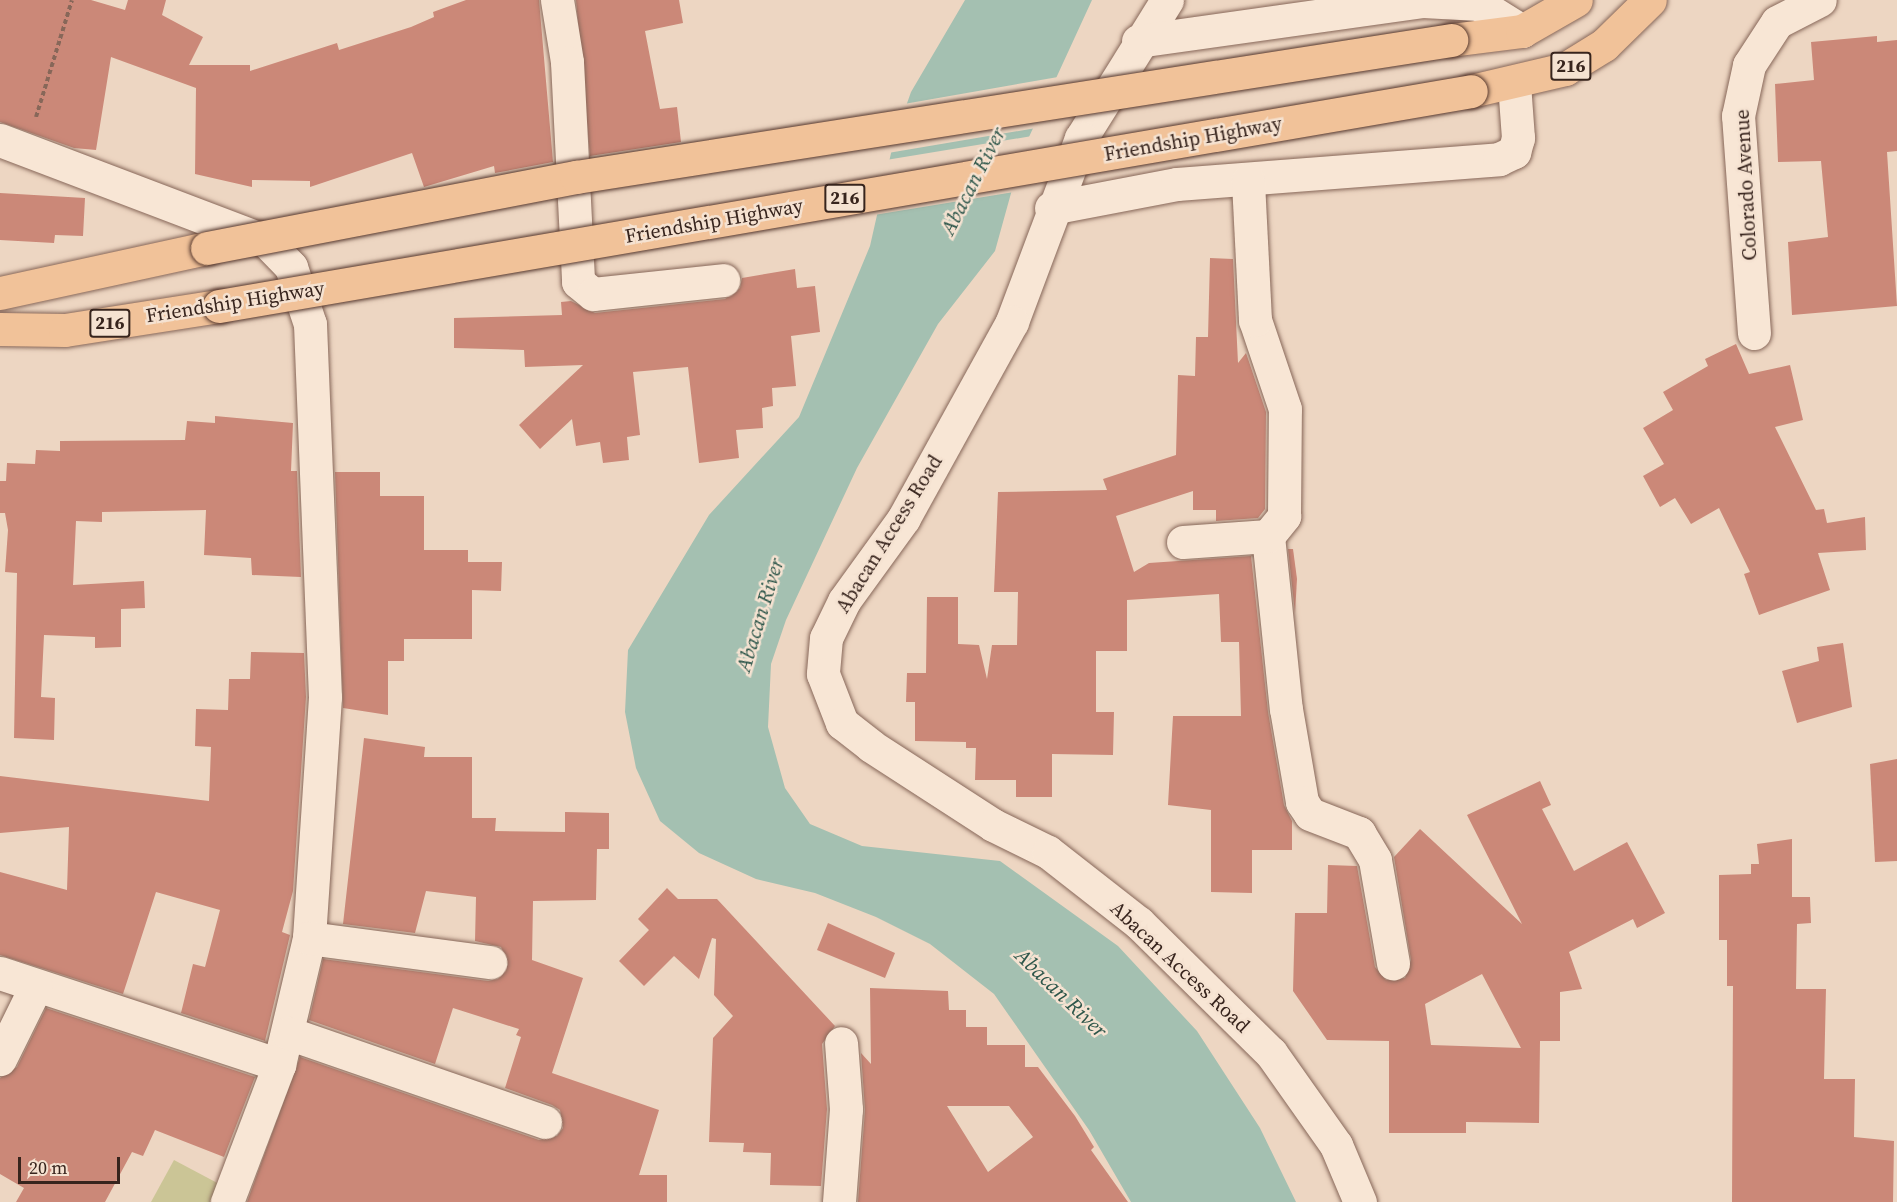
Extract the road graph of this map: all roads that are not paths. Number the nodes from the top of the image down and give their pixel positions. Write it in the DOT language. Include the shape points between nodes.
graph roads {
  1 [pos="557,0"];
  2 [pos="1167,0"];
  3 [pos="1576,0"];
  4 [pos="1650,0"];
  5 [pos="1820,0"];
  6 [pos="1772,11"];
  7 [pos="1522,31"];
  8 [pos="1138,41"];
  9 [pos="1514,82"];
  10 [pos="14,143"];
  11 [pos="1248,180"];
  12 [pos="1051,208"];
  13 [pos="723,280"];
  14 [pos="0,293"];
  15 [pos="0,329"];
  16 [pos="1754,333"];
  17 [pos="1268,536"];
  18 [pos="1183,542"];
  19 [pos="309,938"];
  20 [pos="490,962"];
  21 [pos="1393,963"];
  22 [pos="0,973"];
  23 [pos="36,986"];
  24 [pos="288,1033"];
  25 [pos="841,1043"];
  26 [pos="0,1059"];
  27 [pos="279,1065"];
  28 [pos="545,1122"];
  29 [pos="227,1202"];
  30 [pos="839,1202"];
  31 [pos="1360,1202"];
  1 -- 13 [label="street" via="567,62 578,282 593,294"];
  2 -- 8 [label="street, Abacan Access Road"];
  3 -- 7 [label="main road"];
  4 -- 9 [label="main road, Friendship Highway / 216" via="1604,45 1565,69"];
  5 -- 6 [label="street, Colorado Avenue"];
  6 -- 16 [label="street, Colorado Avenue" via="1749,65 1738,116"];
  7 -- 8 [label="street" via="1479,4 1423,1"];
  7 -- 14 [label="main road, bridge" via="576,177 207,248"];
  8 -- 12 [label="street, Abacan Access Road" via="1081,138"];
  9 -- 11 [label="street" via="1518,138 1514,152 1499,159"];
  9 -- 15 [label="main road, Friendship Highway / 216, bridge" via="219,306 65,330"];
  10 -- 19 [label="street" via="266,241 291,267 310,324 325,696"];
  11 -- 12 [label="street" via="1177,184"];
  11 -- 17 [label="street" via="1255,320 1285,409 1284,516"];
  12 -- 31 [label="street, Abacan Access Road" via="1012,322 904,518 844,600 826,638 823,674 830,699 842,723 871,746 993,825 1048,852 1139,923 1271,1053 1336,1145"];
  17 -- 18 [label="street"];
  17 -- 21 [label="street" via="1286,710 1302,802 1310,814 1359,833 1370,851"];
  19 -- 20 [label="street"];
  19 -- 24 [label="street"];
  22 -- 23 [label="street"];
  23 -- 26 [label="street"];
  23 -- 27 [label="street"];
  24 -- 27 [label="street"];
  24 -- 28 [label="street"];
  25 -- 30 [label="street" via="846,1109"];
  27 -- 29 [label="street"];
}
